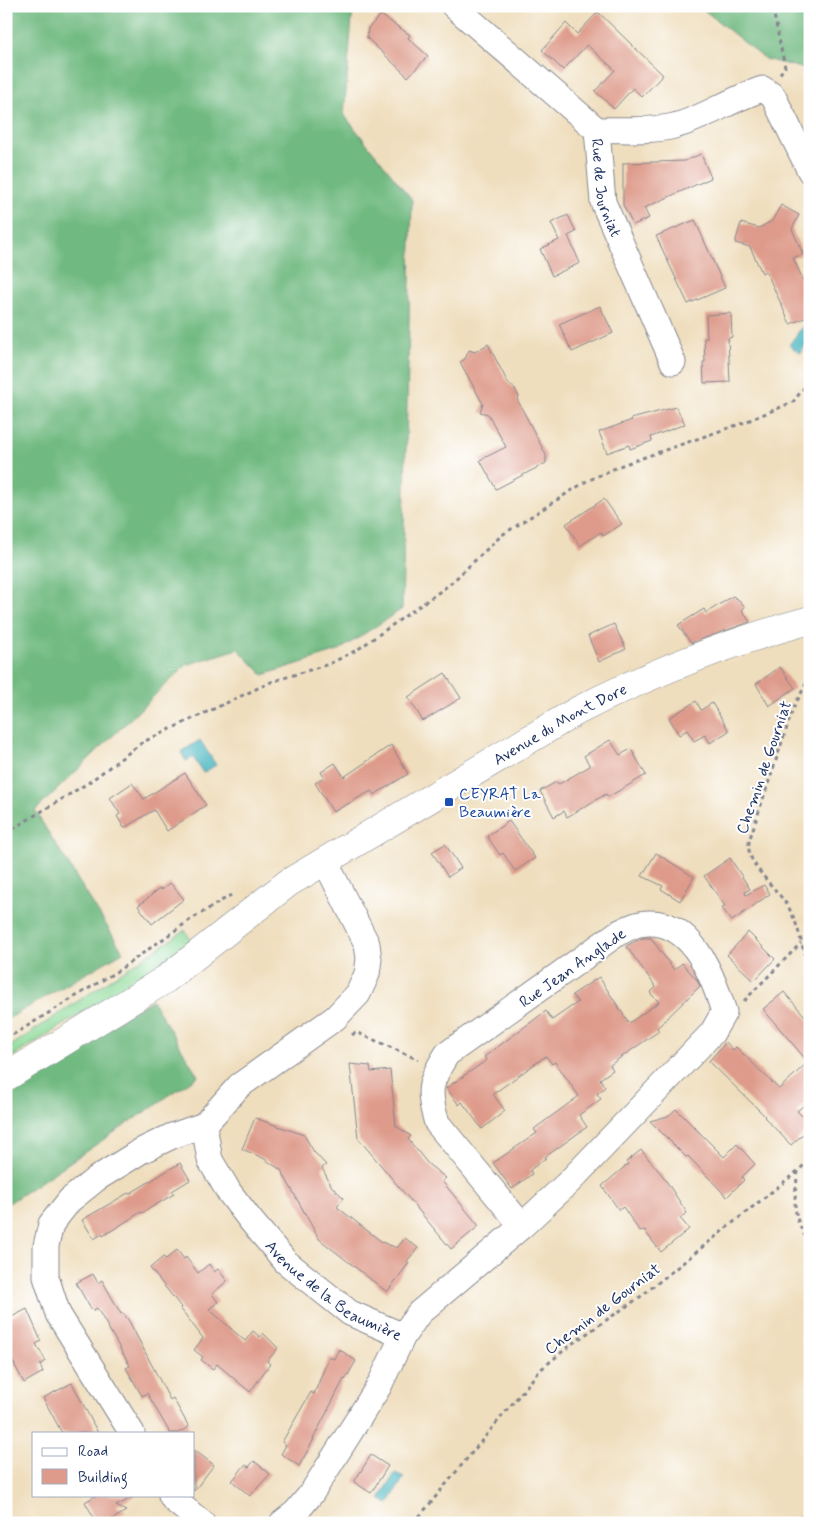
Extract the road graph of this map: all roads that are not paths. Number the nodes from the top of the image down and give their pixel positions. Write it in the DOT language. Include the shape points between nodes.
graph roads {
  1 [pos="454,6"];
  2 [pos="597,130"];
  3 [pos="810,171"];
  4 [pos="673,362"];
  5 [pos="810,620"];
  6 [pos="325,861"];
  7 [pos="6,1077"];
  8 [pos="204,1126"];
  9 [pos="522,1226"];
  10 [pos="403,1336"];
  11 [pos="131,1432"];
  12 [pos="172,1496"];
  13 [pos="202,1523"];
  14 [pos="282,1523"];
  1 -- 2 [label="street, Rue de Journiat"];
  2 -- 3 [label="street" via="674,126 763,89 773,96"];
  2 -- 4 [label="street, Rue de Journiat" via="603,202"];
  5 -- 6 [label="main road, Avenue du Mont Dore" via="698,657 606,696"];
  6 -- 7 [label="main road, Avenue du Mont Dore" via="288,883 166,979"];
  6 -- 8 [label="street" via="367,944 367,974 358,994 335,1018 239,1086"];
  8 -- 10 [label="street, Avenue de la Beaumière" via="210,1160 230,1192 286,1262 350,1313"];
  8 -- 11 [label="street" via="148,1147 96,1179 70,1200 52,1224 46,1246 46,1277 58,1314"];
  9 -- 9 [label="street, Rue Jean Anglade" via="569,1182 712,1033 724,1012 716,984 692,944 679,930 661,923 639,924 618,933 447,1054 436,1072 431,1102 437,1124"];
  9 -- 10 [label="street" via="419,1313"];
  10 -- 14 [label="street, Avenue de la Beaumière" via="379,1386 311,1494"];
  12 -- 13 [label="street"];
}
